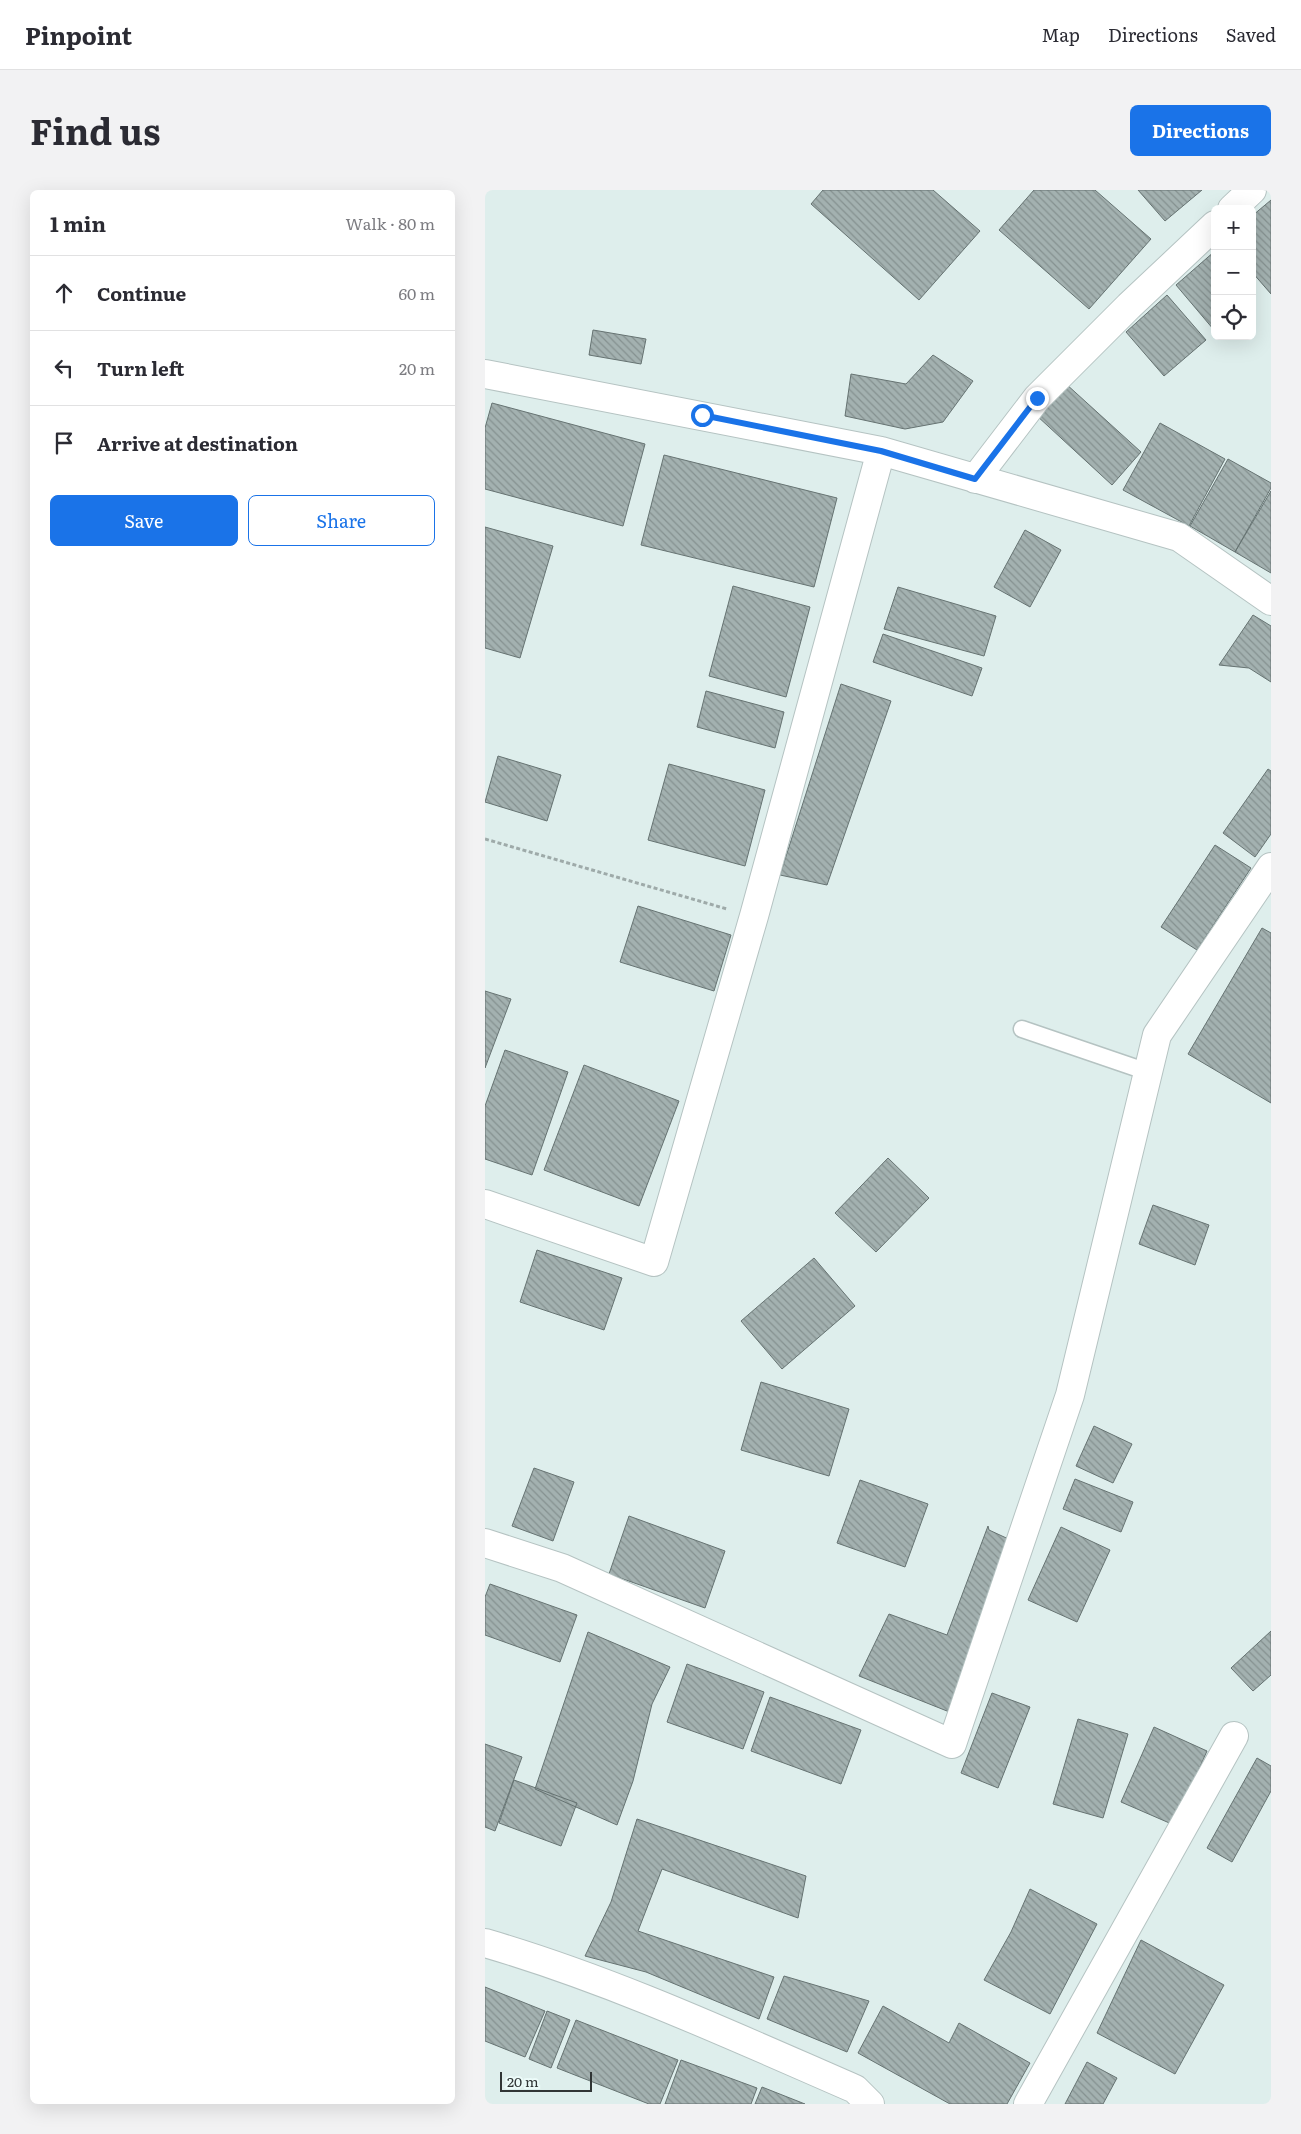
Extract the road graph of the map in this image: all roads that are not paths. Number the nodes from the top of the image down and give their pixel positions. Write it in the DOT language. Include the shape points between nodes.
graph roads {
  1 [pos="1252,190"];
  2 [pos="1236,205"];
  3 [pos="1211,229"];
  4 [pos="485,374"];
  5 [pos="881,451"];
  6 [pos="975,479"];
  7 [pos="1271,601"];
  8 [pos="1271,867"];
  9 [pos="1023,1029"];
  10 [pos="1148,1072"];
  11 [pos="485,1204"];
  12 [pos="485,1542"];
  13 [pos="1234,1736"];
  14 [pos="485,1943"];
  15 [pos="858,2099"];
  16 [pos="1028,2104"];
  1 -- 2 [label="street"];
  3 -- 6 [label="street" via="1037,398"];
  4 -- 5 [label="street"];
  5 -- 6 [label="street"];
  5 -- 11 [label="street" via="755,916 654,1262"];
  6 -- 7 [label="street" via="1179,537"];
  8 -- 10 [label="street" via="1157,1035"];
  9 -- 10 [label="lane"];
  10 -- 12 [label="street" via="1070,1395 952,1744 562,1568"];
  13 -- 16 [label="street"];
  14 -- 15 [label="street" via="546,1961 715,2028"];
}
